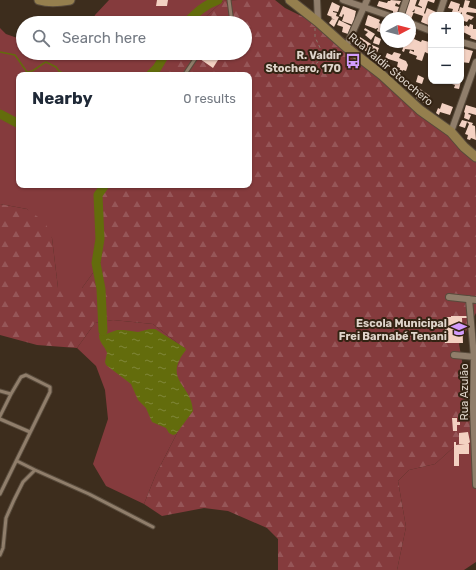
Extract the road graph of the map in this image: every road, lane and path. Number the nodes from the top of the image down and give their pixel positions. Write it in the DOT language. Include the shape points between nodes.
graph roads {
  1 [pos="39,0"];
  2 [pos="70,0"];
  3 [pos="290,0"];
  4 [pos="317,0"];
  5 [pos="343,0"];
  6 [pos="367,0"];
  7 [pos="406,0"];
  8 [pos="444,0"];
  9 [pos="230,1"];
  10 [pos="365,8"];
  11 [pos="402,12"];
  12 [pos="440,12"];
  13 [pos="380,13"];
  14 [pos="231,16"];
  15 [pos="318,22"];
  16 [pos="416,25"];
  17 [pos="428,30"];
  18 [pos="464,43"];
  19 [pos="476,46"];
  20 [pos="346,47"];
  21 [pos="194,60"];
  22 [pos="476,62"];
  23 [pos="311,67"];
  24 [pos="186,72"];
  25 [pos="451,132"];
  26 [pos="476,157"];
  27 [pos="449,297"];
  28 [pos="473,300"];
  29 [pos="454,356"];
  30 [pos="475,357"];
  31 [pos="0,391"];
  32 [pos="11,394"];
  33 [pos="0,418"];
  34 [pos="30,432"];
  35 [pos="16,461"];
  36 [pos="35,470"];
  37 [pos="476,485"];
  38 [pos="0,494"];
  39 [pos="153,527"];
  40 [pos="0,555"];
  1 -- 2 [label="main road"];
  3 -- 15 [label="main road, Rua Valdir Stocchero"];
  4 -- 15 [label="street"];
  5 -- 10 [label="street"];
  6 -- 10 [label="street"];
  7 -- 11 [label="street"];
  8 -- 12 [label="street"];
  9 -- 14 [label="lane"];
  10 -- 13 [label="street"];
  10 -- 20 [label="street"];
  15 -- 20 [label="main road, Rua Valdir Stocchero"];
  15 -- 23 [label="path" via="314,30 322,52 318,62"];
  16 -- 17 [label="street"];
  18 -- 19 [label="street"];
  20 -- 25 [label="main road, Rua Valdir Stocchero" via="382,75 420,110"];
  21 -- 24 [label="lane"];
  22 -- 25 [label="street"];
  25 -- 26 [label="main road, Rua Valdir Stocchero"];
  27 -- 28 [label="street"];
  28 -- 30 [label="street, Rua Azulão"];
  29 -- 30 [label="street"];
  30 -- 37 [label="street, Rua Azulão" via="473,407"];
  31 -- 32 [label="lane"];
  32 -- 33 [label="lane"];
  32 -- 34 [label="lane" via="24,375 50,387 50,392"];
  33 -- 34 [label="lane"];
  34 -- 35 [label="lane"];
  35 -- 36 [label="lane"];
  35 -- 38 [label="lane"];
  36 -- 39 [label="lane"];
  36 -- 40 [label="lane" via="23,482 6,518"];
}
